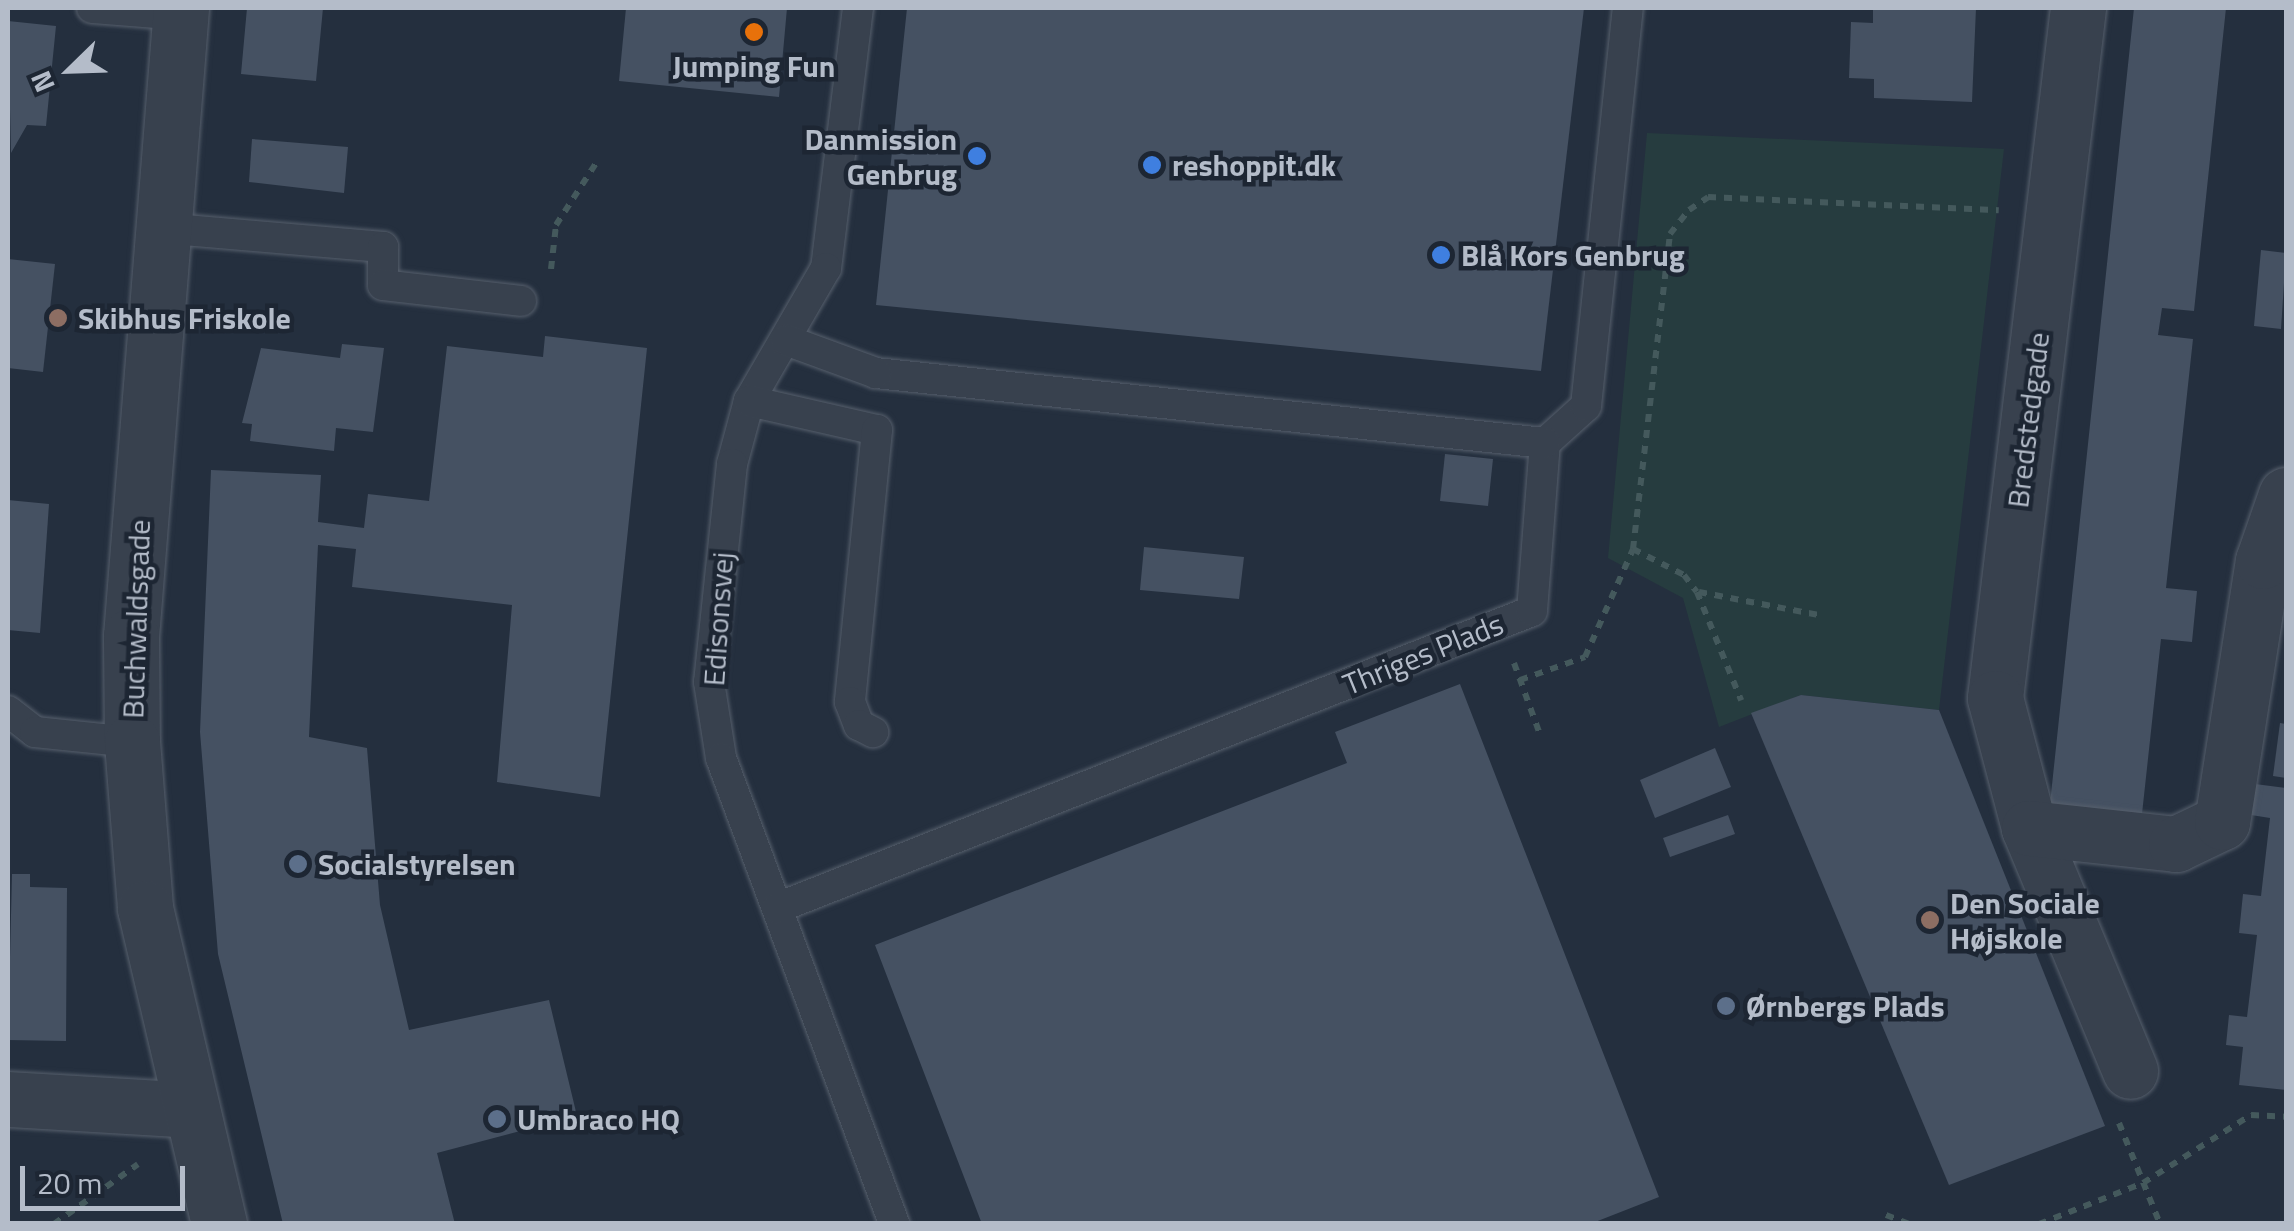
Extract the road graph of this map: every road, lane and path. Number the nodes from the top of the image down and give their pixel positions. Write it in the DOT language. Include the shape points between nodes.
graph roads {
  1 [pos="92,8"];
  2 [pos="858,8"];
  3 [pos="1628,8"];
  4 [pos="2078,8"];
  5 [pos="180,11"];
  6 [pos="598,160"];
  7 [pos="2053,212"];
  8 [pos="160,228"];
  9 [pos="550,279"];
  10 [pos="521,302"];
  11 [pos="786,340"];
  12 [pos="749,401"];
  13 [pos="1545,443"];
  14 [pos="2286,495"];
  15 [pos="1633,549"];
  16 [pos="1698,592"];
  17 [pos="1819,614"];
  18 [pos="1500,624"];
  19 [pos="1520,680"];
  20 [pos="1741,700"];
  21 [pos="8,711"];
  22 [pos="873,732"];
  23 [pos="1542,737"];
  24 [pos="132,742"];
  25 [pos="2029,828"];
  26 [pos="777,908"];
  27 [pos="2130,1071"];
  28 [pos="8,1100"];
  29 [pos="192,1110"];
  30 [pos="2286,1116"];
  31 [pos="2143,1182"];
  32 [pos="1886,1215"];
  33 [pos="54,1224"];
  34 [pos="218,1224"];
  35 [pos="894,1224"];
  36 [pos="1908,1224"];
  37 [pos="2039,1224"];
  38 [pos="2160,1224"];
  1 -- 5 [label="lane"];
  2 -- 11 [label="lane, Edisonsvej" via="826,268"];
  3 -- 13 [label="lane" via="1586,406"];
  4 -- 7 [label="street, Bredstedgade"];
  5 -- 8 [label="street, Buchwaldsgade"];
  6 -- 9 [label="path" via="556,225"];
  7 -- 15 [label="path" via="1708,197 1689,210 1670,234"];
  7 -- 25 [label="street, Bredstedgade" via="1995,698"];
  8 -- 10 [label="lane" via="383,247 383,285"];
  8 -- 24 [label="street, Buchwaldsgade" via="131,636"];
  11 -- 12 [label="lane, Edisonsvej"];
  11 -- 13 [label="lane" via="876,372"];
  12 -- 22 [label="lane" via="877,430 850,702 859,724"];
  12 -- 26 [label="lane, Edisonsvej" via="732,464 709,682 721,758"];
  13 -- 18 [label="lane, Thriges Plads" via="1532,611"];
  14 -- 25 [label="street" via="2263,561 2222,822 2176,844"];
  15 -- 16 [label="path" via="1684,575"];
  15 -- 19 [label="path" via="1585,657"];
  16 -- 17 [label="path"];
  16 -- 20 [label="path"];
  18 -- 19 [label="path"];
  18 -- 26 [label="lane, Thriges Plads"];
  19 -- 23 [label="path"];
  21 -- 24 [label="lane" via="35,732"];
  24 -- 29 [label="street, Buchwaldsgade" via="146,908"];
  25 -- 27 [label="street, Bredstedgade"];
  26 -- 35 [label="lane, Edisonsvej"];
  27 -- 31 [label="path" via="2110,1098"];
  28 -- 29 [label="street"];
  29 -- 33 [label="path" via="106,1193"];
  29 -- 34 [label="street, Buchwaldsgade"];
  30 -- 31 [label="path" via="2251,1115"];
  31 -- 37 [label="path"];
  31 -- 38 [label="path"];
  32 -- 36 [label="path"];
}
